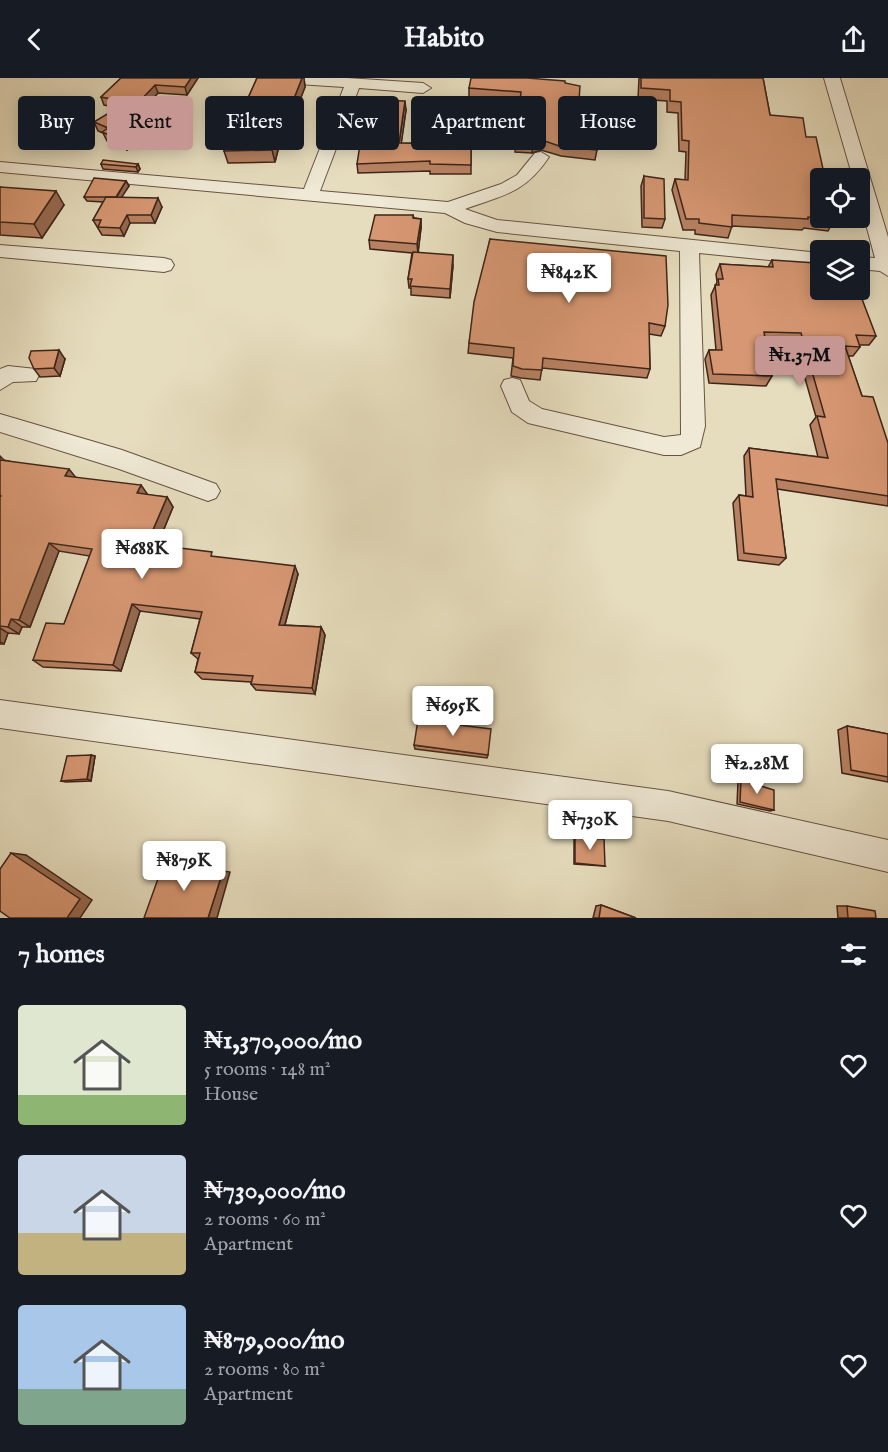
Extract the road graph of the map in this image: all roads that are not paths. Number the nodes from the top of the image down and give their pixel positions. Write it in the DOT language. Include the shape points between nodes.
graph roads {
  1 [pos="282,78"];
  2 [pos="832,78"];
  3 [pos="352,84"];
  4 [pos="423,88"];
  5 [pos="542,158"];
  6 [pos="0,167"];
  7 [pos="310,195"];
  8 [pos="449,208"];
  9 [pos="689,246"];
  10 [pos="0,251"];
  11 [pos="810,258"];
  12 [pos="870,264"];
  13 [pos="164,265"];
  14 [pos="887,267"];
  15 [pos="28,375"];
  16 [pos="0,382"];
  17 [pos="512,386"];
  18 [pos="0,423"];
  19 [pos="208,491"];
  20 [pos="0,714"];
  21 [pos="888,856"];
  1 -- 3 [label="street"];
  2 -- 14 [label="street"];
  3 -- 4 [label="street"];
  3 -- 7 [label="street"];
  5 -- 8 [label="street" via="523,179 507,188"];
  6 -- 7 [label="street"];
  7 -- 8 [label="street"];
  8 -- 9 [label="street" via="497,226"];
  9 -- 11 [label="street"];
  9 -- 17 [label="street" via="692,440 681,446 664,446 536,417 520,406"];
  10 -- 13 [label="street"];
  12 -- 14 [label="street"];
  15 -- 16 [label="street" via="8,374"];
  18 -- 19 [label="street"];
  20 -- 21 [label="street" via="668,806"];
}
